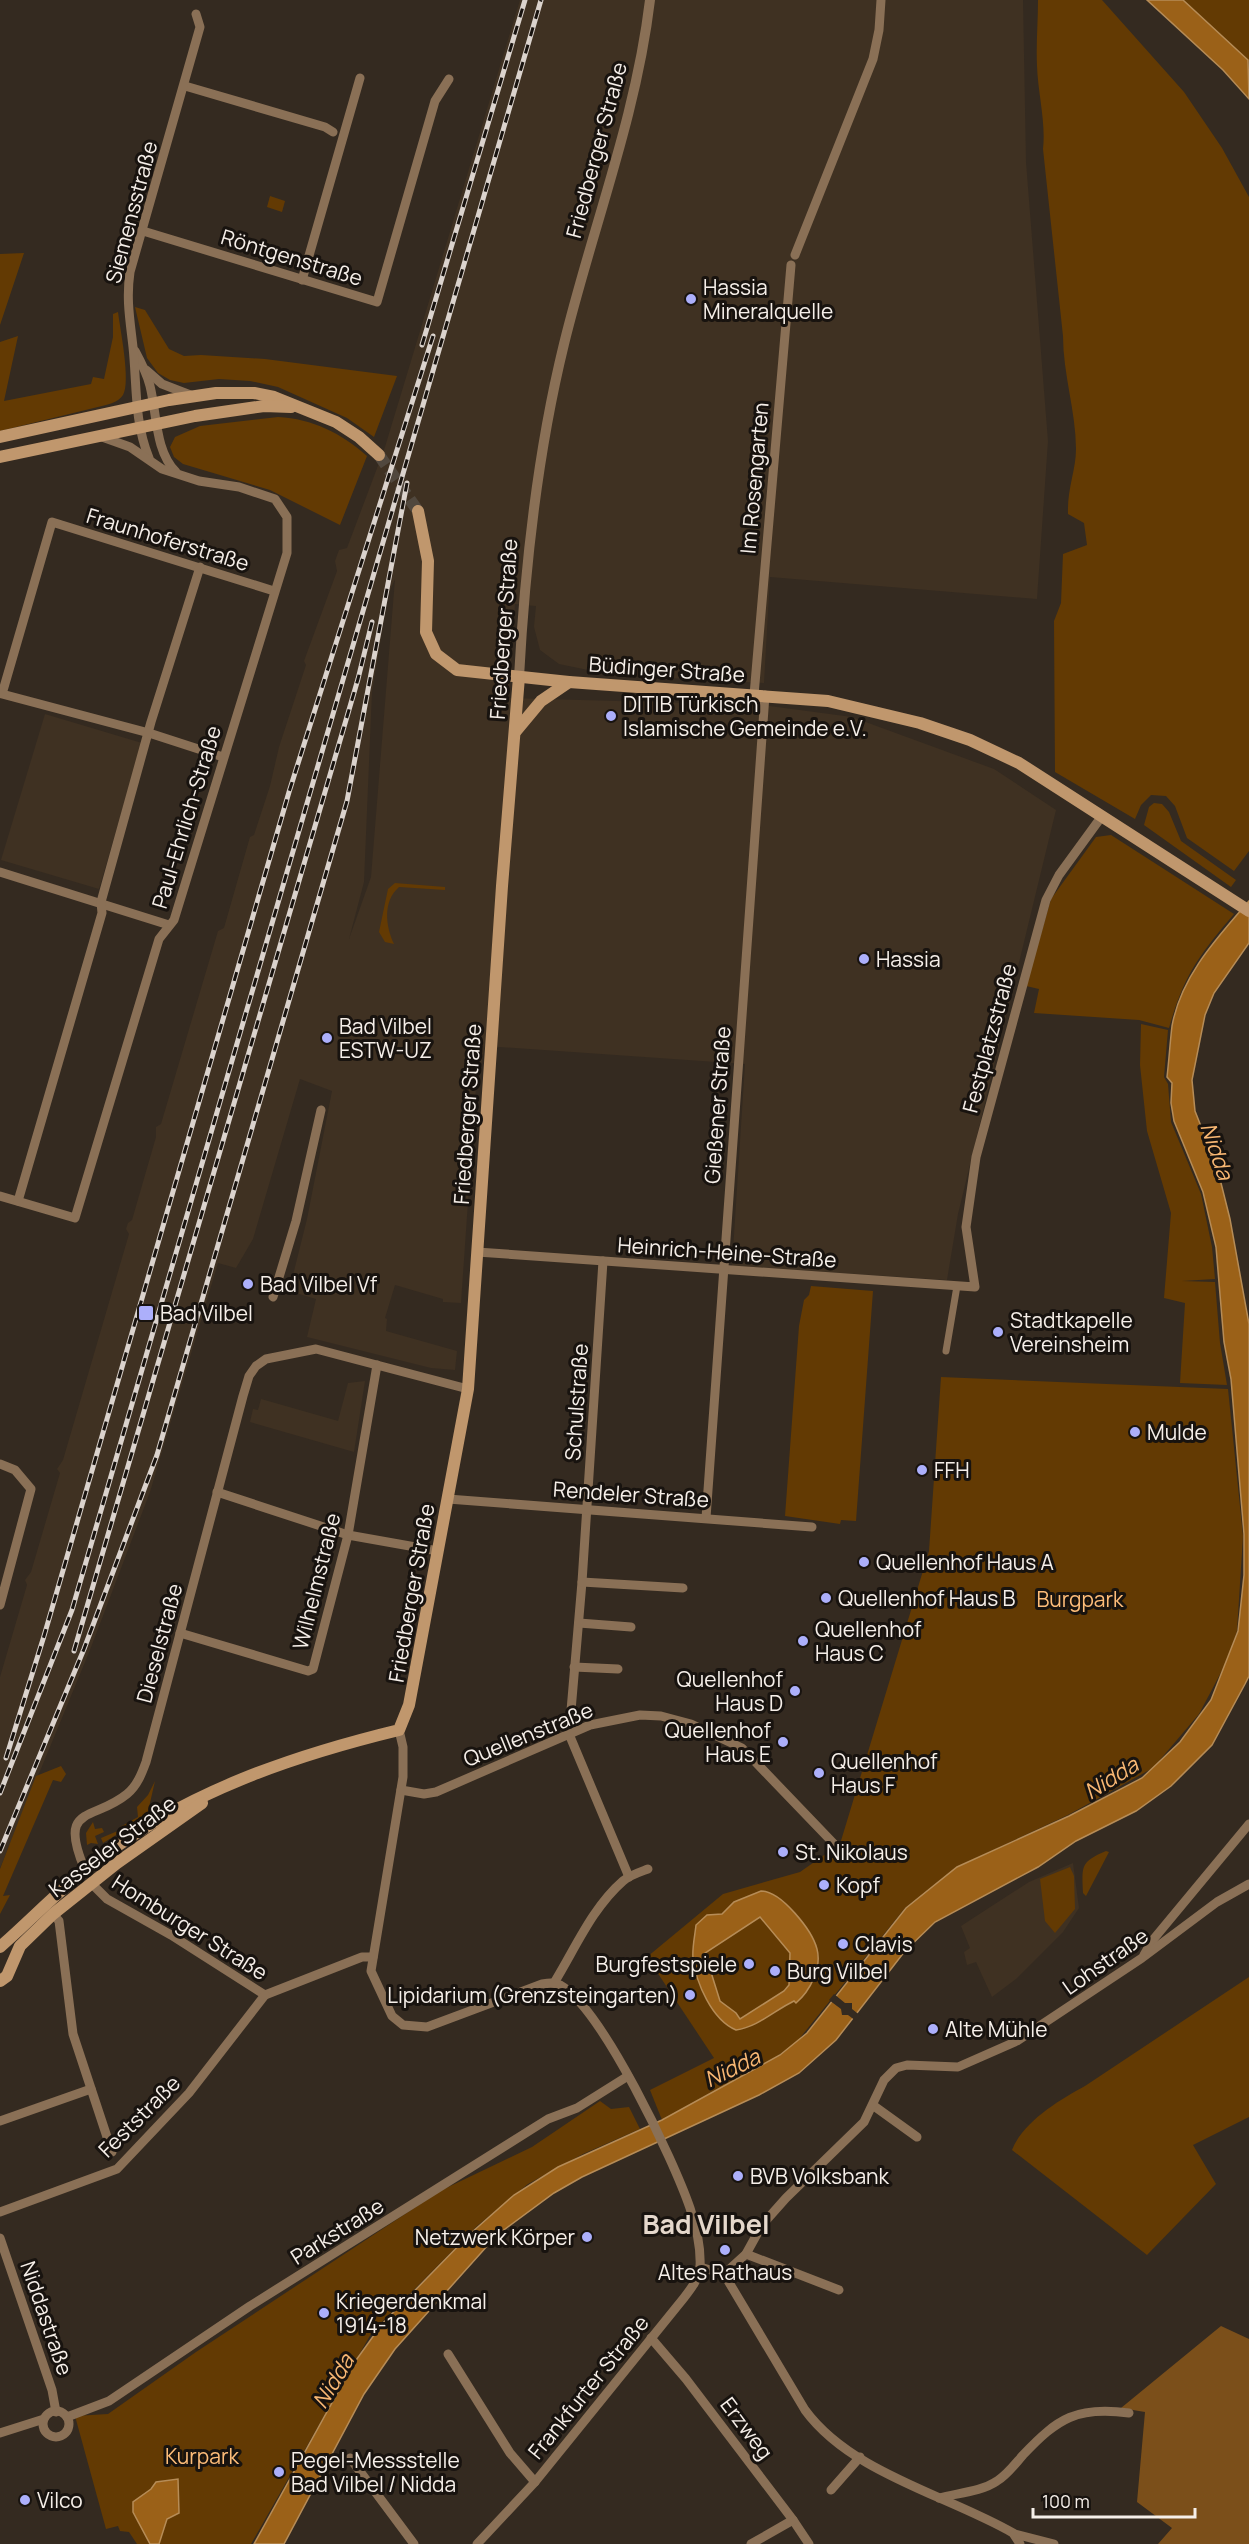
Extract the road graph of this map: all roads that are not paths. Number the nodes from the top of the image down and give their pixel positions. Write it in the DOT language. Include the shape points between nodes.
graph roads {
  1 [pos="650,0"];
  2 [pos="881,0"];
  3 [pos="196,14"];
  4 [pos="360,78"];
  5 [pos="449,80"];
  6 [pos="185,86"];
  7 [pos="333,132"];
  8 [pos="143,231"];
  9 [pos="795,255"];
  10 [pos="791,265"];
  11 [pos="302,280"];
  12 [pos="133,349"];
  13 [pos="145,369"];
  14 [pos="193,396"];
  15 [pos="153,403"];
  16 [pos="136,406"];
  17 [pos="298,408"];
  18 [pos="158,423"];
  19 [pos="140,427"];
  20 [pos="90,436"];
  21 [pos="0,437"];
  22 [pos="379,455"];
  23 [pos="0,456"];
  24 [pos="149,458"];
  25 [pos="177,474"];
  26 [pos="418,510"];
  27 [pos="200,567"];
  28 [pos="274,591"];
  29 [pos="519,678"];
  30 [pos="568,682"];
  31 [pos="759,695"];
  32 [pos="516,731"];
  33 [pos="149,733"];
  34 [pos="224,757"];
  35 [pos="1102,816"];
  36 [pos="0,872"];
  37 [pos="101,902"];
  38 [pos="1249,911"];
  39 [pos="170,925"];
  40 [pos="321,1110"];
  41 [pos="0,1196"];
  42 [pos="18,1202"];
  43 [pos="477,1252"];
  44 [pos="603,1261"];
  45 [pos="724,1270"];
  46 [pos="957,1286"];
  47 [pos="975,1287"];
  48 [pos="273,1297"];
  49 [pos="946,1351"];
  50 [pos="377,1365"];
  51 [pos="468,1389"];
  52 [pos="0,1464"];
  53 [pos="217,1492"];
  54 [pos="448,1499"];
  55 [pos="587,1509"];
  56 [pos="706,1518"];
  57 [pos="812,1527"];
  58 [pos="348,1535"];
  59 [pos="438,1551"];
  60 [pos="582,1582"];
  61 [pos="683,1588"];
  62 [pos="0,1605"];
  63 [pos="579,1623"];
  64 [pos="631,1627"];
  65 [pos="180,1633"];
  66 [pos="574,1666"];
  67 [pos="618,1669"];
  68 [pos="399,1731"];
  69 [pos="569,1734"];
  70 [pos="253,1776"];
  71 [pos="401,1790"];
  72 [pos="1249,1824"];
  73 [pos="838,1848"];
  74 [pos="648,1869"];
  75 [pos="85,1870"];
  76 [pos="629,1877"];
  77 [pos="91,1882"];
  78 [pos="1249,1884"];
  79 [pos="53,1914"];
  80 [pos="0,1949"];
  81 [pos="373,1957"];
  82 [pos="1142,1958"];
  83 [pos="10,1966"];
  84 [pos="0,1982"];
  85 [pos="554,1983"];
  86 [pos="265,1995"];
  87 [pos="628,2076"];
  88 [pos="91,2089"];
  89 [pos="874,2106"];
  90 [pos="0,2121"];
  91 [pos="917,2137"];
  92 [pos="112,2152"];
  93 [pos="0,2212"];
  94 [pos="0,2238"];
  95 [pos="746,2254"];
  96 [pos="700,2267"];
  97 [pos="724,2274"];
  98 [pos="839,2290"];
  99 [pos="649,2341"];
  100 [pos="448,2354"];
  101 [pos="56,2412"];
  102 [pos="1128,2413"];
  103 [pos="67,2417"];
  104 [pos="44,2420"];
  105 [pos="0,2433"];
  106 [pos="860,2457"];
  107 [pos="350,2458"];
  108 [pos="535,2482"];
  109 [pos="831,2490"];
  110 [pos="939,2498"];
  111 [pos="793,2520"];
  112 [pos="1015,2534"];
  113 [pos="414,2544"];
  114 [pos="477,2544"];
  115 [pos="751,2544"];
  116 [pos="808,2544"];
  117 [pos="1020,2544"];
  118 [pos="1054,2544"];
  1 -- 29 [label="street, Friedberger Straße" via="627,122 565,342 541,452 529,538"];
  2 -- 9 [label="street" via="873,59"];
  3 -- 6 [label="street, Siemensstraße" via="200,27"];
  4 -- 11 [label="street"];
  5 -- 11 [label="street, Röntgenstraße" via="435,101 377,302"];
  6 -- 7 [label="street"];
  6 -- 8 [label="street, Siemensstraße"];
  8 -- 11 [label="street, Röntgenstraße"];
  8 -- 12 [label="street, Siemensstraße" via="126,296"];
  10 -- 31 [label="street, Im Rosengarten"];
  12 -- 13 [label="street, Siemensstraße"];
  12 -- 16 [label="street, Siemensstraße"];
  13 -- 14 [label="street, Siemensstraße" via="162,384"];
  13 -- 15 [label="street, Siemensstraße"];
  14 -- 15 [label="main road"];
  14 -- 17 [label="main road" via="254,393"];
  15 -- 16 [label="main road"];
  15 -- 18 [label="street, Siemensstraße"];
  16 -- 19 [label="street, Siemensstraße"];
  16 -- 21 [label="main road"];
  17 -- 18 [label="main road" via="264,406"];
  17 -- 22 [label="main road" via="343,426"];
  18 -- 19 [label="main road"];
  18 -- 25 [label="street" via="164,454"];
  19 -- 20 [label="main road"];
  19 -- 24 [label="street"];
  20 -- 23 [label="main road"];
  20 -- 24 [label="street, Paul-Ehrlich-Straße" via="124,444"];
  24 -- 25 [label="street, Paul-Ehrlich-Straße" via="162,469"];
  25 -- 28 [label="street, Paul-Ehrlich-Straße" via="275,499 287,517 287,553"];
  26 -- 29 [label="main road, Büdinger Straße" via="428,553 425,625 431,646 457,670"];
  27 -- 28 [label="street, Fraunhoferstraße"];
  27 -- 33 [label="street"];
  27 -- 33 [label="street, Fraunhoferstraße" via="52,522 2,694"];
  28 -- 34 [label="street, Paul-Ehrlich-Straße"];
  29 -- 30 [label="main road, Büdinger Straße"];
  29 -- 32 [label="main road, Friedberger Straße"];
  30 -- 31 [label="main road, Büdinger Straße"];
  30 -- 32 [label="main road" via="541,700"];
  31 -- 35 [label="main road, Büdinger Straße" via="849,705 970,740 1036,773"];
  31 -- 45 [label="street, Gießener Straße"];
  32 -- 43 [label="main road, Friedberger Straße"];
  33 -- 34 [label="street"];
  33 -- 37 [label="street"];
  34 -- 39 [label="street, Paul-Ehrlich-Straße"];
  35 -- 38 [label="main road, Büdinger Straße"];
  35 -- 47 [label="street, Festplatzstraße" via="1059,875 1046,900 982,1135 966,1227"];
  36 -- 37 [label="street"];
  37 -- 39 [label="street"];
  37 -- 42 [label="street" via="102,914"];
  39 -- 42 [label="street, Paul-Ehrlich-Straße" via="159,939 75,1218"];
  40 -- 48 [label="street" via="296,1221"];
  41 -- 42 [label="street, Paul-Ehrlich-Straße"];
  43 -- 44 [label="street, Heinrich-Heine-Straße"];
  43 -- 51 [label="main road, Friedberger Straße"];
  44 -- 45 [label="street, Heinrich-Heine-Straße"];
  44 -- 55 [label="street, Schulstraße"];
  45 -- 46 [label="street, Heinrich-Heine-Straße"];
  45 -- 56 [label="street, Gießener Straße"];
  46 -- 47 [label="street, Heinrich-Heine-Straße"];
  46 -- 49 [label="street"];
  50 -- 51 [label="street, Dieselstraße"];
  50 -- 53 [label="street, Dieselstraße" via="316,1349 275,1355 256,1366 243,1393"];
  50 -- 58 [label="street, Wilhelmstraße"];
  51 -- 54 [label="main road, Friedberger Straße"];
  52 -- 62 [label="street" via="15,1470 31,1489"];
  53 -- 58 [label="street"];
  53 -- 65 [label="street, Dieselstraße"];
  54 -- 55 [label="street, Rendeler Straße"];
  54 -- 59 [label="main road, Friedberger Straße"];
  55 -- 56 [label="street, Rendeler Straße"];
  55 -- 60 [label="street, Schulstraße"];
  56 -- 57 [label="street, Rendeler Straße"];
  58 -- 59 [label="street"];
  58 -- 65 [label="street, Wilhelmstraße" via="311,1670"];
  59 -- 68 [label="main road, Friedberger Straße" via="414,1689"];
  60 -- 61 [label="street"];
  60 -- 63 [label="street, Schulstraße"];
  63 -- 64 [label="street"];
  63 -- 66 [label="street, Schulstraße"];
  65 -- 75 [label="street, Dieselstraße" via="140,1777 129,1793 88,1813 76,1828 76,1847"];
  66 -- 67 [label="street"];
  66 -- 69 [label="street, Schulstraße"];
  68 -- 70 [label="main road, Kasseler Straße" via="355,1741"];
  68 -- 71 [label="street, Friedberger Straße" via="403,1747"];
  69 -- 71 [label="street, Quellenstraße" via="430,1794"];
  69 -- 73 [label="street, Quellenstraße" via="596,1723 640,1715 692,1724 746,1752"];
  69 -- 76 [label="street, Schulstraße"];
  70 -- 75 [label="main road, Kasseler Straße" via="173,1810"];
  70 -- 77 [label="main road, Kasseler Straße" via="178,1818"];
  71 -- 81 [label="street, Friedberger Straße"];
  72 -- 82 [label="street"];
  74 -- 76 [label="street"];
  75 -- 77 [label="main road"];
  75 -- 80 [label="main road, Kasseler Straße"];
  76 -- 85 [label="street" via="591,1920"];
  77 -- 79 [label="main road, Kasseler Straße"];
  77 -- 86 [label="street, Homburger Straße" via="108,1899"];
  78 -- 82 [label="street, Lohstraße" via="1217,1902"];
  79 -- 83 [label="main road, Kasseler Straße" via="20,1946"];
  79 -- 88 [label="street" via="60,1921 74,2034"];
  80 -- 83 [label="main road, Kasseler Straße"];
  81 -- 85 [label="street, Friedberger Straße" via="373,1977 392,2016 410,2027 427,2027"];
  81 -- 86 [label="street, Homburger Straße" via="362,1957"];
  82 -- 89 [label="street, Lohstraße" via="1048,2023 1003,2048 958,2067 896,2068 884,2080"];
  83 -- 84 [label="main road, Kasseler Straße"];
  85 -- 87 [label="street" via="585,2007"];
  86 -- 93 [label="street, Feststraße" via="194,2087 117,2169"];
  87 -- 96 [label="street" via="686,2197"];
  87 -- 103 [label="street, Parkstraße" via="577,2108 548,2119 250,2306 101,2406"];
  88 -- 90 [label="street"];
  88 -- 92 [label="street"];
  89 -- 91 [label="street"];
  89 -- 95 [label="street, Lohstraße" via="864,2122 781,2204"];
  94 -- 101 [label="street, Niddastraße"];
  95 -- 97 [label="street, Lohstraße"];
  95 -- 98 [label="street"];
  96 -- 97 [label="street"];
  96 -- 99 [label="street, Frankfurter Straße" via="690,2290"];
  97 -- 106 [label="street" via="814,2421 828,2436"];
  99 -- 108 [label="street, Frankfurter Straße"];
  99 -- 111 [label="street, Erzweg" via="686,2379"];
  100 -- 108 [label="street" via="510,2453"];
  101 -- 103 [label="street"];
  101 -- 104 [label="street"];
  102 -- 110 [label="street" via="1097,2409 1064,2419 998,2481"];
  103 -- 104 [label="street" via="69,2427 59,2437 46,2432"];
  104 -- 105 [label="street"];
  106 -- 109 [label="street"];
  106 -- 110 [label="street"];
  107 -- 113 [label="street"];
  108 -- 114 [label="street, Frankfurter Straße"];
  110 -- 112 [label="street"];
  111 -- 115 [label="street"];
  111 -- 116 [label="street, Erzweg"];
  112 -- 117 [label="street"];
  112 -- 118 [label="street"];
}
